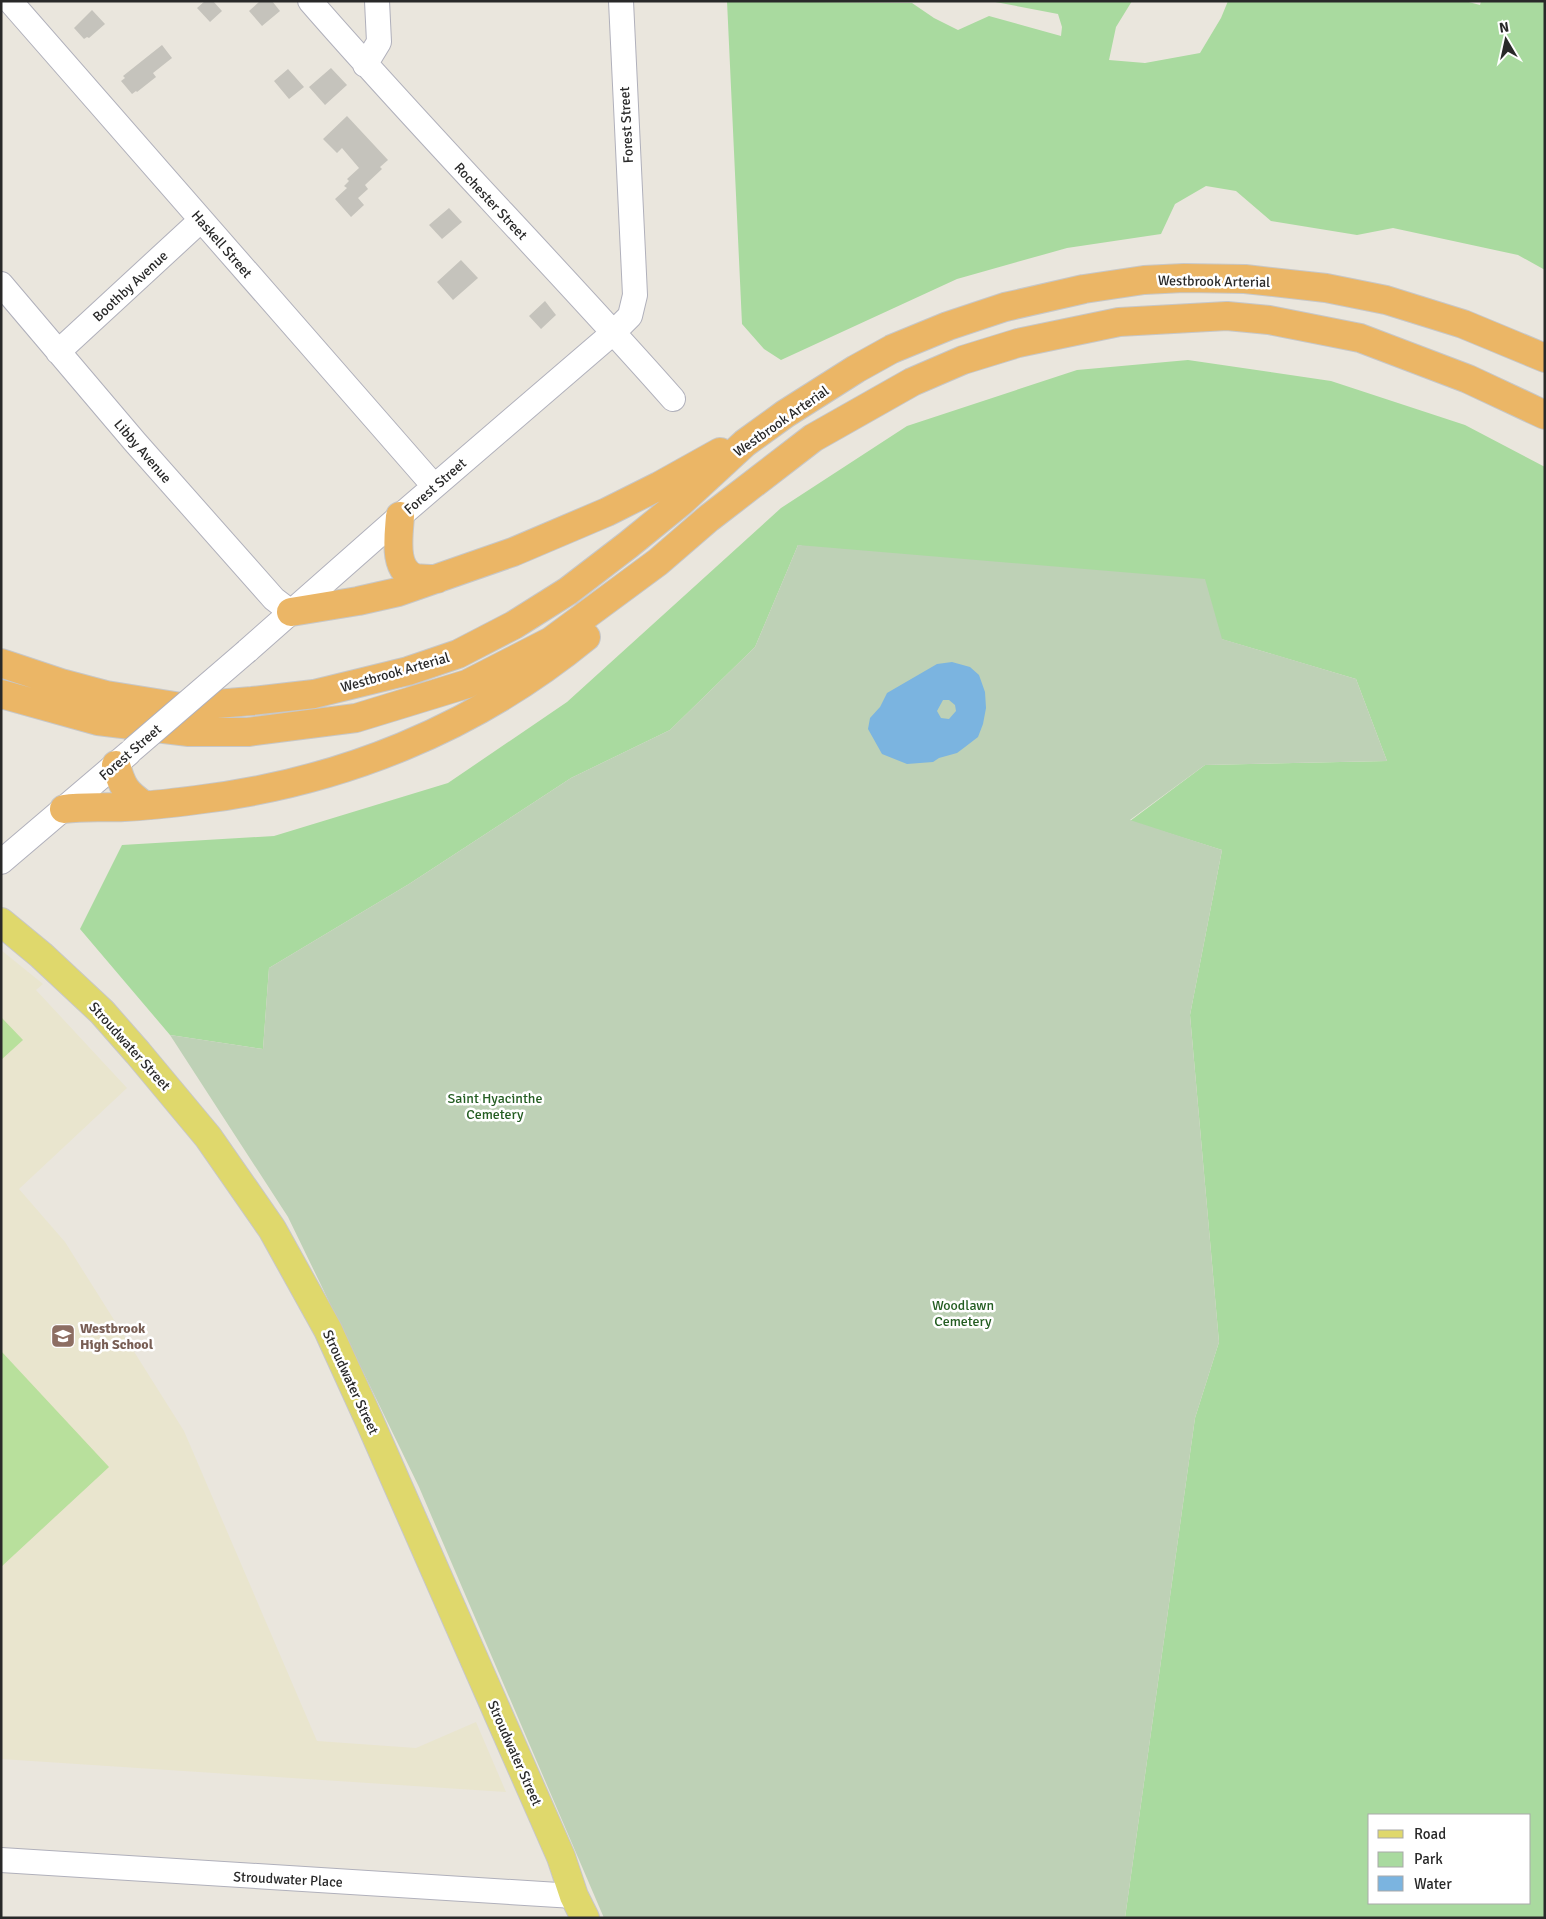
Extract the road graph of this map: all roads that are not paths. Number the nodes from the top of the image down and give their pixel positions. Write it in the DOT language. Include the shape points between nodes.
graph roads {
  1 [pos="10,1"];
  2 [pos="310,1"];
  3 [pos="378,1"];
  4 [pos="621,1"];
  5 [pos="365,65"];
  6 [pos="201,220"];
  7 [pos="1,284"];
  8 [pos="614,332"];
  9 [pos="58,352"];
  10 [pos="1545,358"];
  11 [pos="673,399"];
  12 [pos="1545,415"];
  13 [pos="745,443"];
  14 [pos="434,486"];
  15 [pos="400,516"];
  16 [pos="658,562"];
  17 [pos="437,579"];
  18 [pos="291,612"];
  19 [pos="1,663"];
  20 [pos="1,694"];
  21 [pos="124,757"];
  22 [pos="144,805"];
  23 [pos="64,809"];
  24 [pos="1,862"];
  25 [pos="1,922"];
  26 [pos="1,1860"];
  27 [pos="580,1907"];
  1 -- 6 [label="street, Haskell Street"];
  2 -- 5 [label="street, Rochester Street"];
  3 -- 5 [label="street" via="379,42"];
  4 -- 8 [label="street, Forest Street" via="634,295 630,316"];
  5 -- 8 [label="street, Rochester Street"];
  6 -- 9 [label="street, Boothby Avenue"];
  6 -- 14 [label="street, Haskell Street"];
  7 -- 9 [label="street, Libby Avenue"];
  8 -- 11 [label="street, Rochester Street"];
  8 -- 14 [label="street, Forest Street"];
  9 -- 18 [label="street, Libby Avenue" via="274,599"];
  10 -- 13 [label="highway, Westbrook Arterial" via="1463,324 1386,300 1245,279 1144,280 1044,297 948,326 892,349 856,369"];
  12 -- 16 [label="highway" via="1468,379 1360,338 1269,320 1227,316 1118,322 1018,342 963,360 912,382 813,438"];
  13 -- 17 [label="highway" via="714,454 659,486 551,538"];
  13 -- 19 [label="highway, Westbrook Arterial" via="681,502 568,590 514,625 458,654 408,671 314,694 181,707 106,694"];
  14 -- 15 [label="street, Forest Street"];
  15 -- 17 [label="highway" via="399,554 402,565 416,578"];
  15 -- 18 [label="street, Forest Street"];
  16 -- 20 [label="highway" via="551,641 467,684 356,718 248,732 189,732 98,721"];
  16 -- 22 [label="highway" via="609,618 546,668 497,700 425,738 350,767 273,788"];
  17 -- 18 [label="highway" via="358,602"];
  18 -- 21 [label="street, Forest Street, bridge"];
  21 -- 22 [label="highway" via="121,784 128,794"];
  21 -- 23 [label="street, Forest Street"];
  22 -- 23 [label="highway"];
  23 -- 24 [label="street, Forest Street"];
  25 -- 27 [label="main road, Stroudwater Street" via="102,1012 208,1137 272,1229 328,1330 369,1420"];
  26 -- 27 [label="street, Stroudwater Place"];
}
